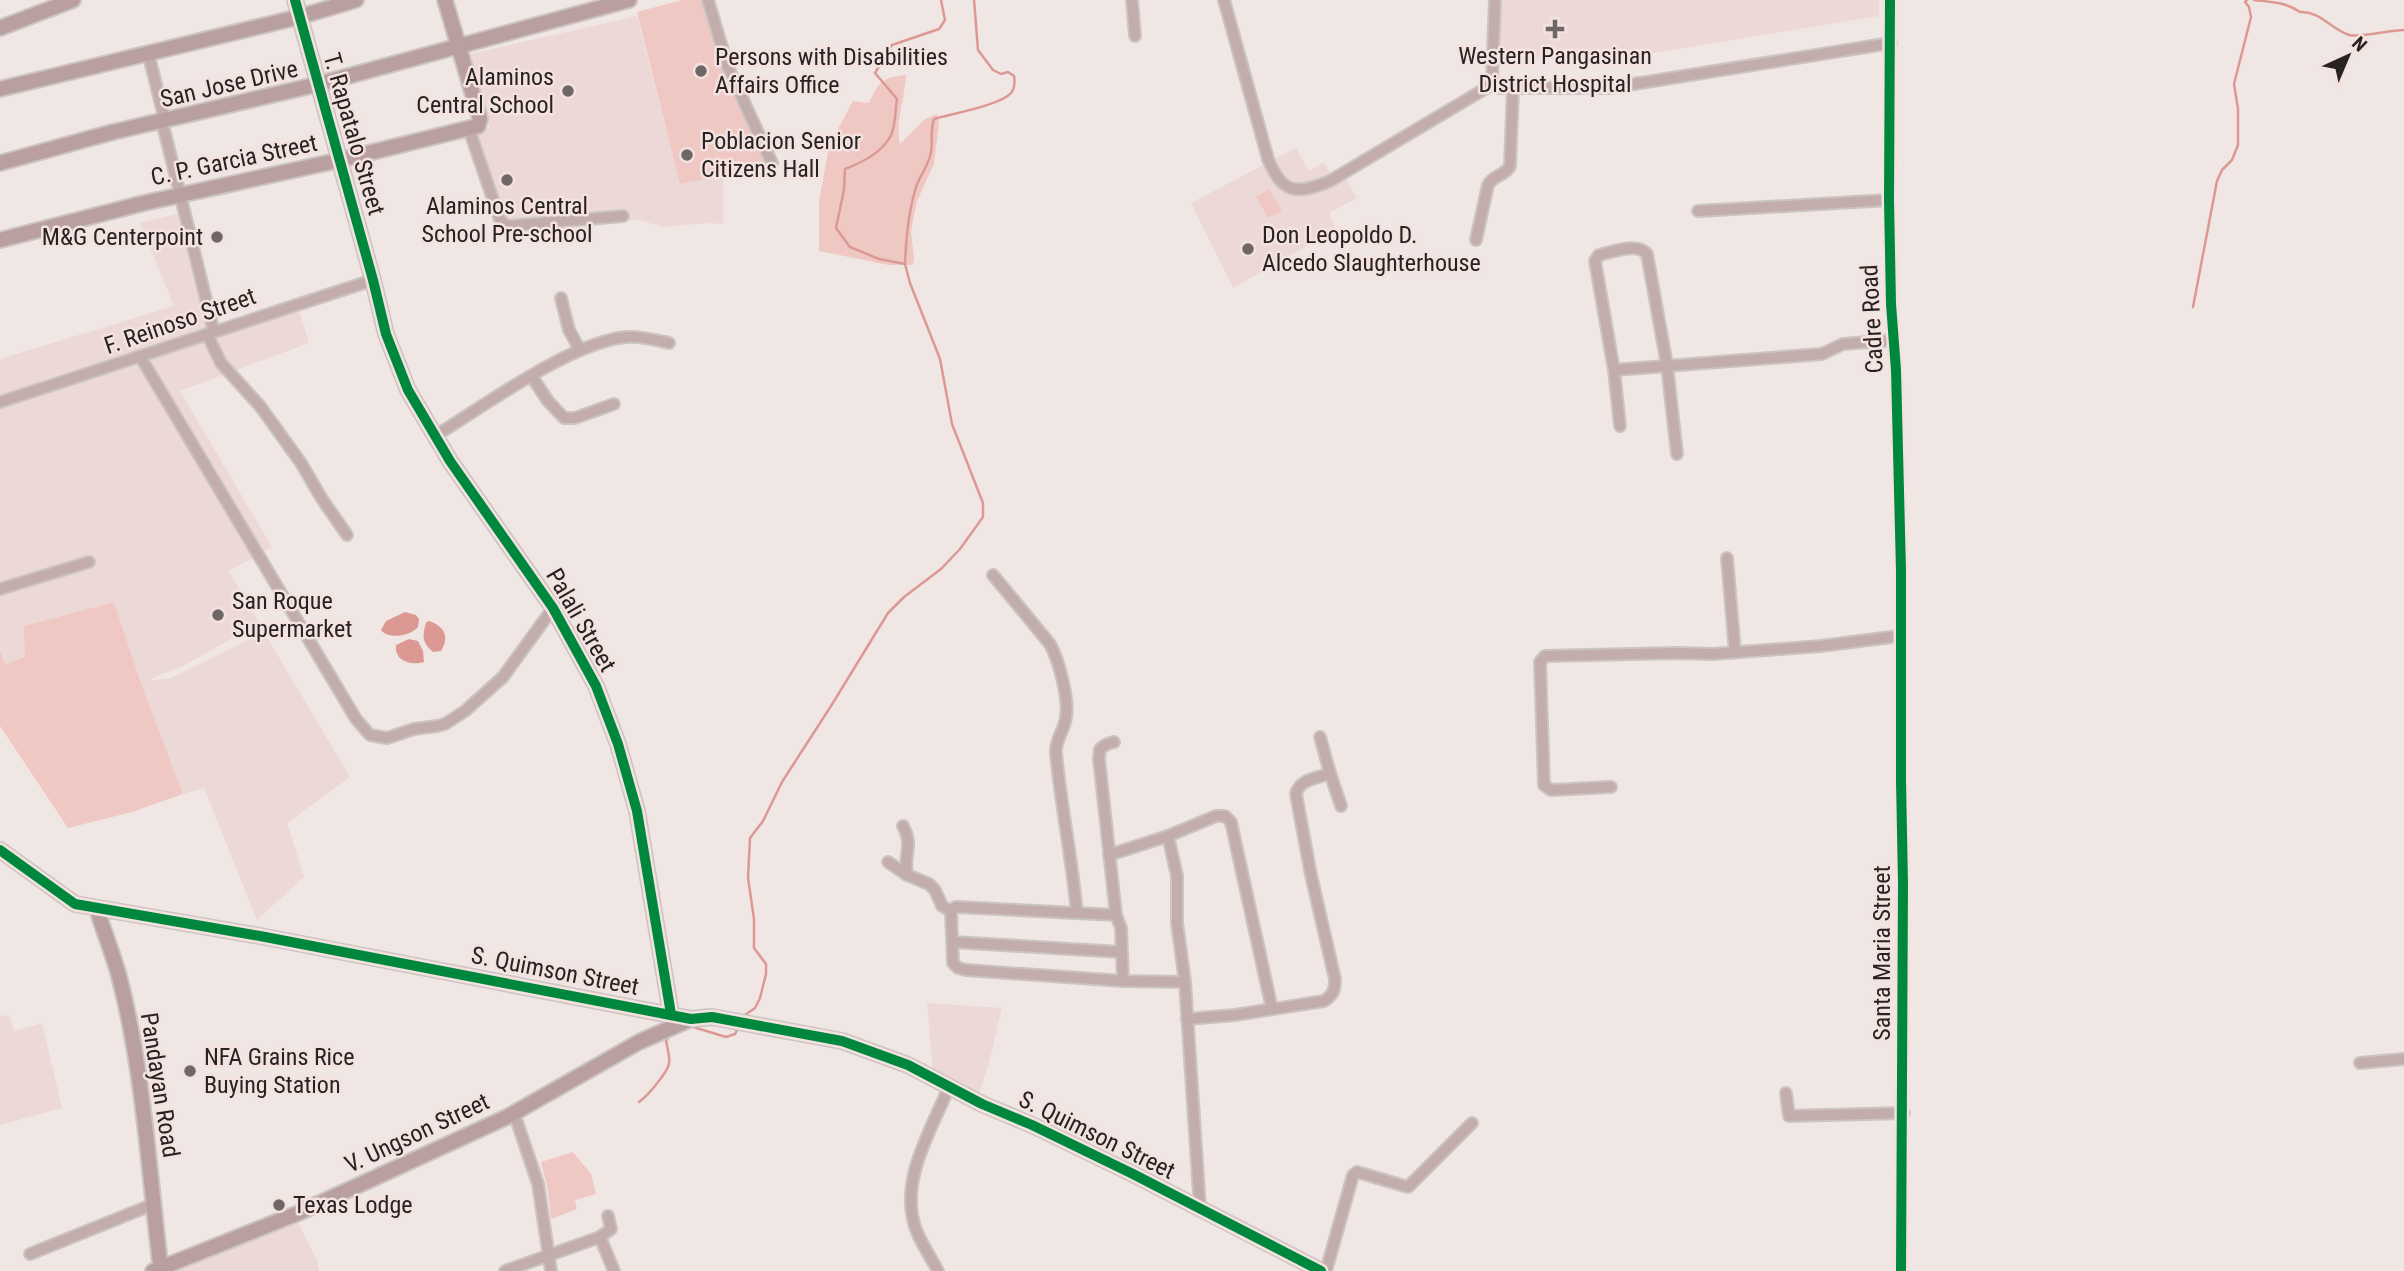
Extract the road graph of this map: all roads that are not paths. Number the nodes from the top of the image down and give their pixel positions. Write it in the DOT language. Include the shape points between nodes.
graph roads {
  1 [pos="73,0"];
  2 [pos="295,0"];
  3 [pos="356,0"];
  4 [pos="445,0"];
  5 [pos="629,0"];
  6 [pos="708,0"];
  7 [pos="1132,0"];
  8 [pos="1224,0"];
  9 [pos="1495,0"];
  10 [pos="1890,0"];
  11 [pos="55,3"];
  12 [pos="299,16"];
  13 [pos="0,28"];
  14 [pos="1135,36"];
  15 [pos="1891,43"];
  16 [pos="458,46"];
  17 [pos="148,52"];
  18 [pos="319,84"];
  19 [pos="1493,84"];
  20 [pos="1513,88"];
  21 [pos="0,89"];
  22 [pos="163,121"];
  23 [pos="469,129"];
  24 [pos="340,160"];
  25 [pos="0,163"];
  26 [pos="772,163"];
  27 [pos="179,195"];
  28 [pos="1889,200"];
  29 [pos="1698,211"];
  30 [pos="623,216"];
  31 [pos="0,240"];
  32 [pos="1476,240"];
  33 [pos="373,280"];
  34 [pos="561,298"];
  35 [pos="211,333"];
  36 [pos="1894,340"];
  37 [pos="669,343"];
  38 [pos="580,350"];
  39 [pos="140,356"];
  40 [pos="1667,365"];
  41 [pos="1614,370"];
  42 [pos="532,377"];
  43 [pos="0,402"];
  44 [pos="614,404"];
  45 [pos="1619,426"];
  46 [pos="435,436"];
  47 [pos="1677,454"];
  48 [pos="347,535"];
  49 [pos="1727,558"];
  50 [pos="89,562"];
  51 [pos="993,575"];
  52 [pos="0,589"];
  53 [pos="553,608"];
  54 [pos="1899,636"];
  55 [pos="1735,652"];
  56 [pos="1320,737"];
  57 [pos="1114,742"];
  58 [pos="1330,773"];
  59 [pos="1611,787"];
  60 [pos="1341,806"];
  61 [pos="903,826"];
  62 [pos="1168,836"];
  63 [pos="0,850"];
  64 [pos="1109,855"];
  65 [pos="888,862"];
  66 [pos="907,874"];
  67 [pos="97,909"];
  68 [pos="951,911"];
  69 [pos="1077,913"];
  70 [pos="1116,915"];
  71 [pos="953,943"];
  72 [pos="1121,952"];
  73 [pos="1123,981"];
  74 [pos="1185,982"];
  75 [pos="1272,1009"];
  76 [pos="671,1014"];
  77 [pos="691,1019"];
  78 [pos="1187,1019"];
  79 [pos="2404,1059"];
  80 [pos="2360,1063"];
  81 [pos="949,1087"];
  82 [pos="1786,1093"];
  83 [pos="514,1113"];
  84 [pos="1904,1113"];
  85 [pos="1472,1123"];
  86 [pos="154,1205"];
  87 [pos="1200,1209"];
  88 [pos="608,1216"];
  89 [pos="600,1237"];
  90 [pos="30,1254"];
  91 [pos="548,1256"];
  92 [pos="158,1270"];
  93 [pos="505,1271"];
  94 [pos="551,1271"];
  95 [pos="614,1271"];
  96 [pos="938,1271"];
  97 [pos="1324,1271"];
  98 [pos="1901,1271"];
  1 -- 11 [label="street"];
  2 -- 12 [label="street, T. Rapatalo Street"];
  3 -- 12 [label="street"];
  4 -- 16 [label="street"];
  5 -- 16 [label="street, San Jose Drive"];
  6 -- 26 [label="street" via="728,66"];
  7 -- 14 [label="street"];
  8 -- 19 [label="street" via="1268,159 1287,188 1312,189 1329,181"];
  9 -- 19 [label="street"];
  10 -- 15 [label="street, Cadre Road"];
  11 -- 13 [label="street"];
  12 -- 17 [label="street"];
  12 -- 18 [label="street, T. Rapatalo Street"];
  15 -- 20 [label="street" via="1609,88"];
  15 -- 28 [label="street, Cadre Road"];
  16 -- 18 [label="street, San Jose Drive"];
  16 -- 23 [label="street" via="480,120"];
  17 -- 21 [label="street"];
  17 -- 22 [label="street"];
  18 -- 22 [label="street, San Jose Drive"];
  18 -- 24 [label="street, T. Rapatalo Street"];
  19 -- 20 [label="street"];
  20 -- 32 [label="street" via="1510,166 1488,185"];
  22 -- 25 [label="street, San Jose Drive"];
  22 -- 27 [label="street"];
  23 -- 24 [label="street, C. P. Garcia Street"];
  23 -- 30 [label="street" via="500,220 507,226"];
  24 -- 27 [label="street, C. P. Garcia Street"];
  24 -- 33 [label="street, T. Rapatalo Street"];
  27 -- 31 [label="street, C. P. Garcia Street"];
  27 -- 35 [label="street"];
  28 -- 29 [label="street"];
  28 -- 36 [label="street, Cadre Road"];
  33 -- 35 [label="street, F. Reinoso Street"];
  33 -- 46 [label="street, Palali Street" via="386,334 408,390"];
  34 -- 38 [label="street" via="563,314"];
  35 -- 39 [label="street, F. Reinoso Street"];
  35 -- 48 [label="street" via="221,363 260,406"];
  36 -- 40 [label="street" via="1843,344 1822,354"];
  36 -- 54 [label="street, Cadre Road"];
  37 -- 38 [label="street" via="630,336"];
  38 -- 42 [label="street"];
  39 -- 43 [label="street, F. Reinoso Street"];
  39 -- 53 [label="street" via="349,708 370,735 387,738 445,724 465,711 503,677"];
  40 -- 41 [label="street"];
  40 -- 41 [label="street" via="1647,254 1638,248 1599,255 1595,261"];
  40 -- 47 [label="street"];
  41 -- 45 [label="street"];
  42 -- 44 [label="street" via="564,418"];
  42 -- 46 [label="street"];
  46 -- 53 [label="street, Palali Street"];
  49 -- 55 [label="street"];
  50 -- 52 [label="street"];
  51 -- 69 [label="street" via="1056,657 1067,714 1056,748"];
  53 -- 76 [label="street, Palali Street" via="596,686 629,780"];
  54 -- 55 [label="street"];
  54 -- 84 [label="street, Santa Maria Street"];
  55 -- 59 [label="street" via="1550,654 1542,659 1544,785 1551,790"];
  56 -- 58 [label="street"];
  57 -- 64 [label="street" via="1100,749 1099,759"];
  58 -- 60 [label="street"];
  58 -- 75 [label="street" via="1303,782 1296,794 1335,989 1324,1001"];
  61 -- 66 [label="street" via="909,842"];
  62 -- 64 [label="street"];
  62 -- 74 [label="street" via="1177,876 1177,923"];
  62 -- 75 [label="street" via="1216,816 1231,822"];
  63 -- 67 [label="street, S. Quimson Street" via="75,904"];
  64 -- 70 [label="street"];
  65 -- 66 [label="street"];
  66 -- 68 [label="street" via="929,884 942,906"];
  67 -- 76 [label="street, S. Quimson Street"];
  67 -- 86 [label="street, Pandayan Road" via="120,979 130,1029"];
  68 -- 69 [label="street" via="960,906"];
  68 -- 71 [label="street"];
  69 -- 70 [label="street"];
  70 -- 72 [label="street"];
  71 -- 72 [label="street"];
  71 -- 73 [label="street" via="953,963 958,968"];
  72 -- 73 [label="street"];
  73 -- 74 [label="street"];
  74 -- 78 [label="street"];
  75 -- 78 [label="street"];
  76 -- 77 [label="street, S. Quimson Street"];
  77 -- 81 [label="street, S. Quimson Street" via="712,1017 842,1041 908,1065"];
  77 -- 83 [label="street, V. Ungson Street" via="639,1042"];
  78 -- 87 [label="street"];
  79 -- 80 [label="street"];
  81 -- 87 [label="street, S. Quimson Street"];
  81 -- 96 [label="street" via="910,1192 916,1231"];
  82 -- 84 [label="street" via="1789,1116"];
  83 -- 91 [label="street" via="538,1184"];
  83 -- 92 [label="street, V. Ungson Street" via="296,1214"];
  84 -- 98 [label="street, Santa Maria Street"];
  85 -- 97 [label="street" via="1408,1187 1365,1173 1353,1175"];
  86 -- 90 [label="street"];
  86 -- 92 [label="street, Pandayan Road"];
  87 -- 97 [label="street, S. Quimson Street"];
  88 -- 89 [label="street" via="611,1229"];
  89 -- 91 [label="street"];
  89 -- 95 [label="street"];
  91 -- 93 [label="street"];
  91 -- 94 [label="street"];
}
